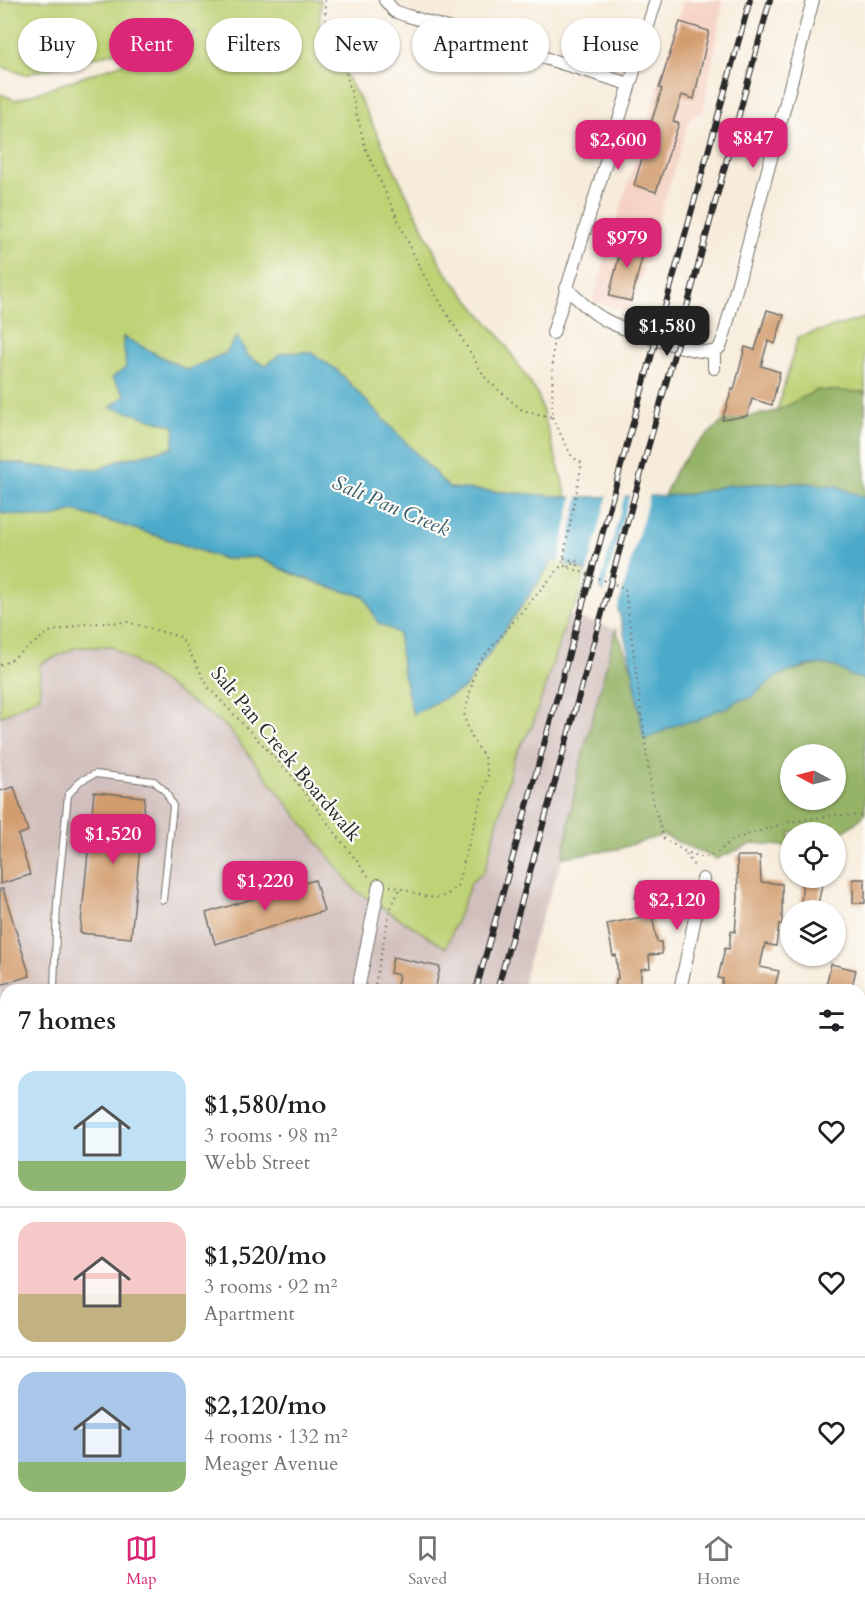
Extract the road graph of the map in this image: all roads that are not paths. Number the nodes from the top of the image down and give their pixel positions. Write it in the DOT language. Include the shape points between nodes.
graph roads {
  1 [pos="385,0"];
  2 [pos="656,0"];
  3 [pos="813,0"];
  4 [pos="629,84"];
  5 [pos="566,288"];
  6 [pos="553,333"];
  7 [pos="714,352"];
  8 [pos="714,368"];
  9 [pos="703,879"];
  10 [pos="379,885"];
  11 [pos="163,900"];
  12 [pos="54,984"];
  13 [pos="359,984"];
  14 [pos="681,984"];
  1 -- 4 [label="street" via="405,15"];
  2 -- 4 [label="street"];
  3 -- 7 [label="street" via="723,339"];
  4 -- 5 [label="street"];
  5 -- 6 [label="street"];
  5 -- 7 [label="street" via="592,312 615,325"];
  7 -- 8 [label="street"];
  9 -- 14 [label="street"];
  10 -- 13 [label="street"];
  11 -- 12 [label="lane" via="173,806 166,792 154,781 95,774 80,781 68,795 57,902"];
}
